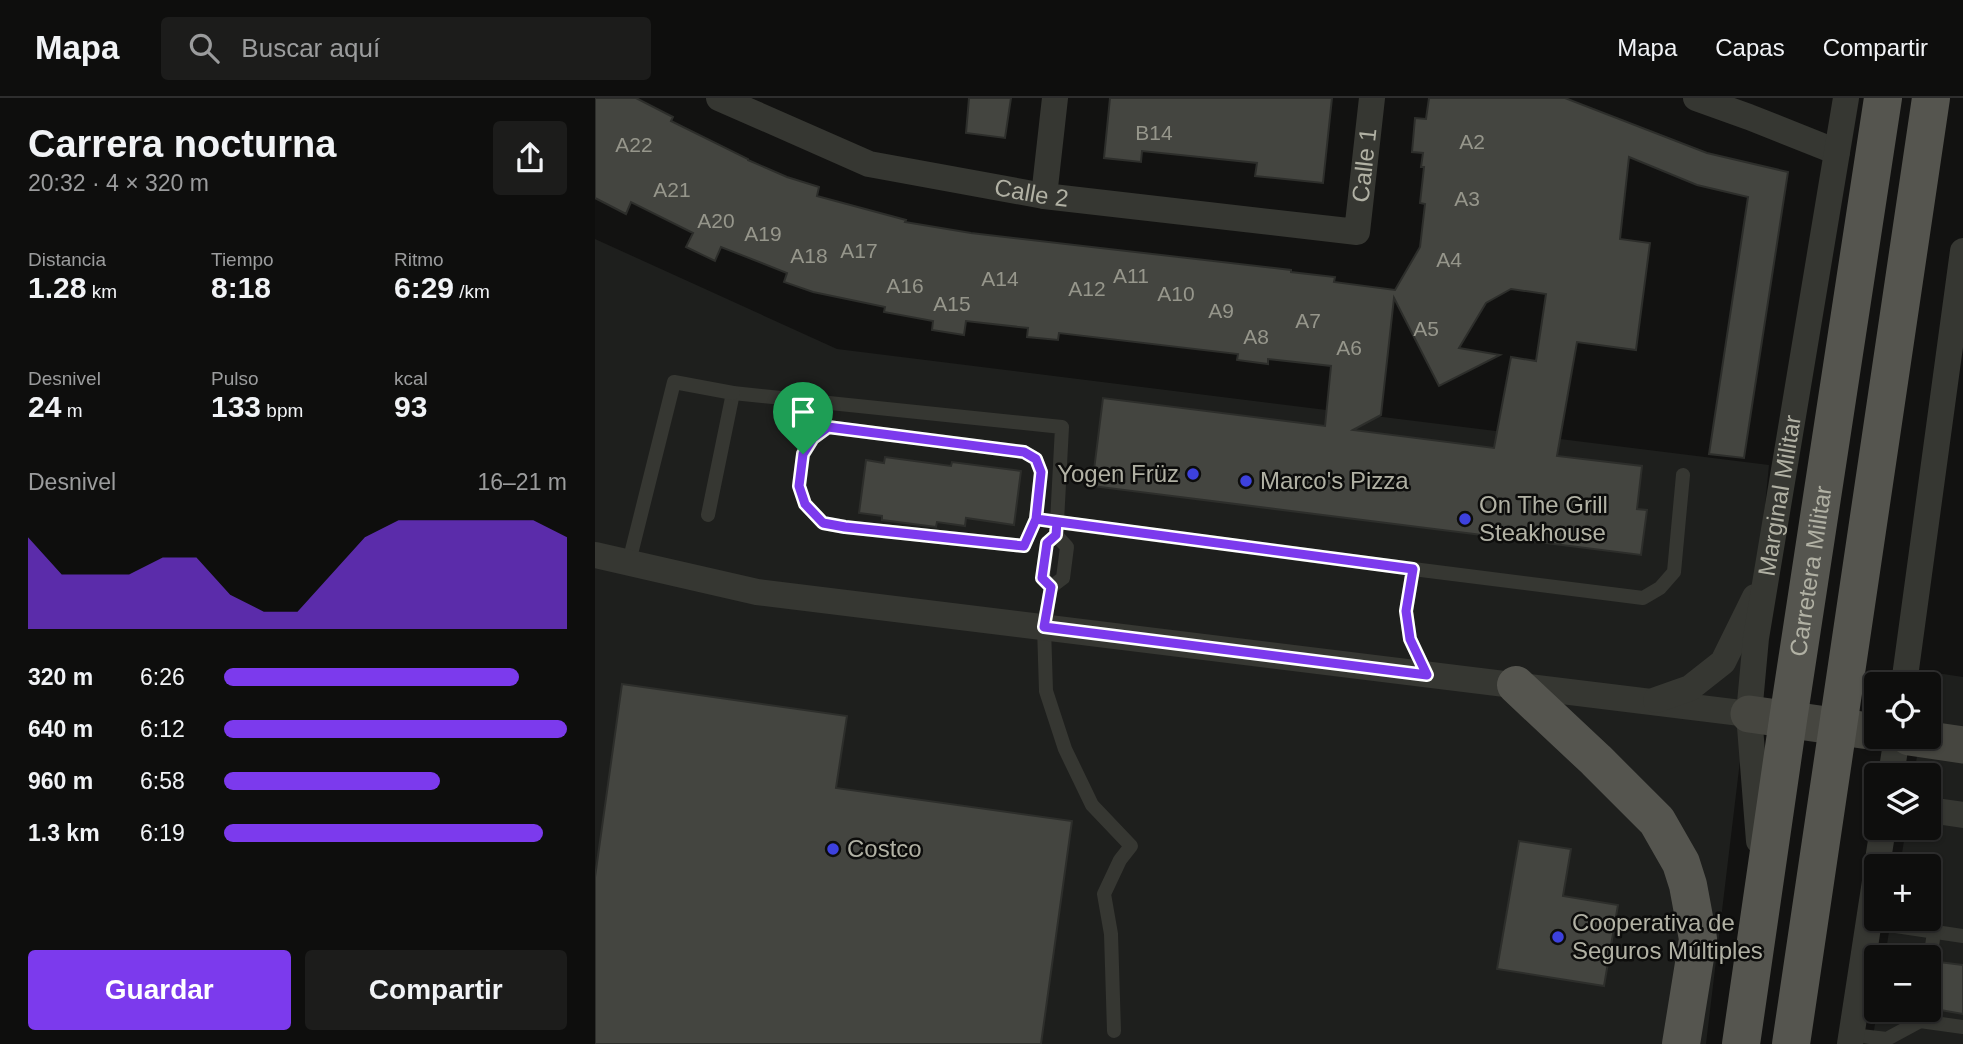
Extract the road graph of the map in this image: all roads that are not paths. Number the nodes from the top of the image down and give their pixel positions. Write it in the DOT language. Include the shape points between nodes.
graph roads {
  1 [pos="719,98"];
  2 [pos="1055,98"];
  3 [pos="1372,98"];
  4 [pos="1696,98"];
  5 [pos="1846,98"];
  6 [pos="1883,98"];
  7 [pos="1931,98"];
  8 [pos="1837,152"];
  9 [pos="1044,195"];
  10 [pos="1357,232"];
  11 [pos="1963,252"];
  12 [pos="733,393"];
  13 [pos="1683,475"];
  14 [pos="708,515"];
  15 [pos="1036,519"];
  16 [pos="1056,528"];
  17 [pos="595,555"];
  18 [pos="629,562"];
  19 [pos="1413,569"];
  20 [pos="1767,574"];
  21 [pos="1051,587"];
  22 [pos="1044,627"];
  23 [pos="1906,672"];
  24 [pos="1427,675"];
  25 [pos="1516,685"];
  26 [pos="1649,702"];
  27 [pos="1749,714"];
  28 [pos="1788,720"];
  29 [pos="1838,727"];
  30 [pos="1864,730"];
  31 [pos="1941,742"];
  32 [pos="1963,745"];
  33 [pos="1941,812"];
  34 [pos="1963,815"];
  35 [pos="1763,894"];
  36 [pos="1868,931"];
  37 [pos="1928,931"];
  38 [pos="1934,932"];
  39 [pos="1963,936"];
  40 [pos="1932,945"];
  41 [pos="1941,1021"];
  42 [pos="1911,1022"];
  43 [pos="1963,1027"];
  44 [pos="1114,1031"];
  45 [pos="1851,1039"];
  46 [pos="1681,1044"];
  47 [pos="1741,1044"];
  48 [pos="1791,1044"];
  1 -- 9 [label="street, Calle 2" via="869,164"];
  2 -- 9 [label="street"];
  3 -- 10 [label="street, Calle 1"];
  4 -- 8 [label="street"];
  5 -- 8 [label="street, Marginal Militar"];
  6 -- 28 [label="main road, Carretera Militar"];
  7 -- 29 [label="main road, Carretera Militar"];
  8 -- 20 [label="street, Marginal Militar"];
  9 -- 10 [label="street, Calle 2"];
  11 -- 23 [label="street"];
  12 -- 14 [label="lane"];
  12 -- 16 [label="lane" via="1062,427"];
  12 -- 18 [label="lane" via="674,382"];
  13 -- 19 [label="lane" via="1674,572 1643,598"];
  15 -- 15 [label="lane" via="1041,472 1036,459 1024,452 828,427 813,438 803,454 799,486 805,504 823,523 1024,546"];
  15 -- 16 [label="lane"];
  16 -- 19 [label="lane"];
  16 -- 21 [label="lane" via="1047,543 1042,578"];
  16 -- 21 [label="lane" via="1067,547 1063,578"];
  17 -- 18 [label="street"];
  18 -- 22 [label="street" via="757,592"];
  19 -- 24 [label="lane" via="1406,611 1410,639"];
  20 -- 26 [label="street" via="1723,663 1690,688"];
  20 -- 27 [label="street, Marginal Militar"];
  21 -- 22 [label="lane"];
  22 -- 24 [label="street"];
  22 -- 44 [label="lane" via="1046,691 1065,749 1092,805 1131,846 1104,894 1111,934"];
  24 -- 25 [label="street"];
  25 -- 26 [label="street"];
  25 -- 46 [label="main road" via="1657,821 1681,863 1698,939"];
  26 -- 27 [label="street"];
  27 -- 28 [label="street"];
  27 -- 35 [label="street, Marginal Militar"];
  28 -- 29 [label="street"];
  28 -- 35 [label="main road, Carretera Militar"];
  29 -- 30 [label="street"];
  29 -- 48 [label="main road, Carretera Militar"];
  31 -- 32 [label="street"];
  33 -- 34 [label="street"];
  35 -- 47 [label="main road, Carretera Militar"];
  36 -- 45 [label="street"];
  37 -- 38 [label="lane"];
  38 -- 39 [label="lane"];
  38 -- 40 [label="lane"];
  41 -- 43 [label="lane"];
  42 -- 45 [label="lane" via="1887,1039"];
}
